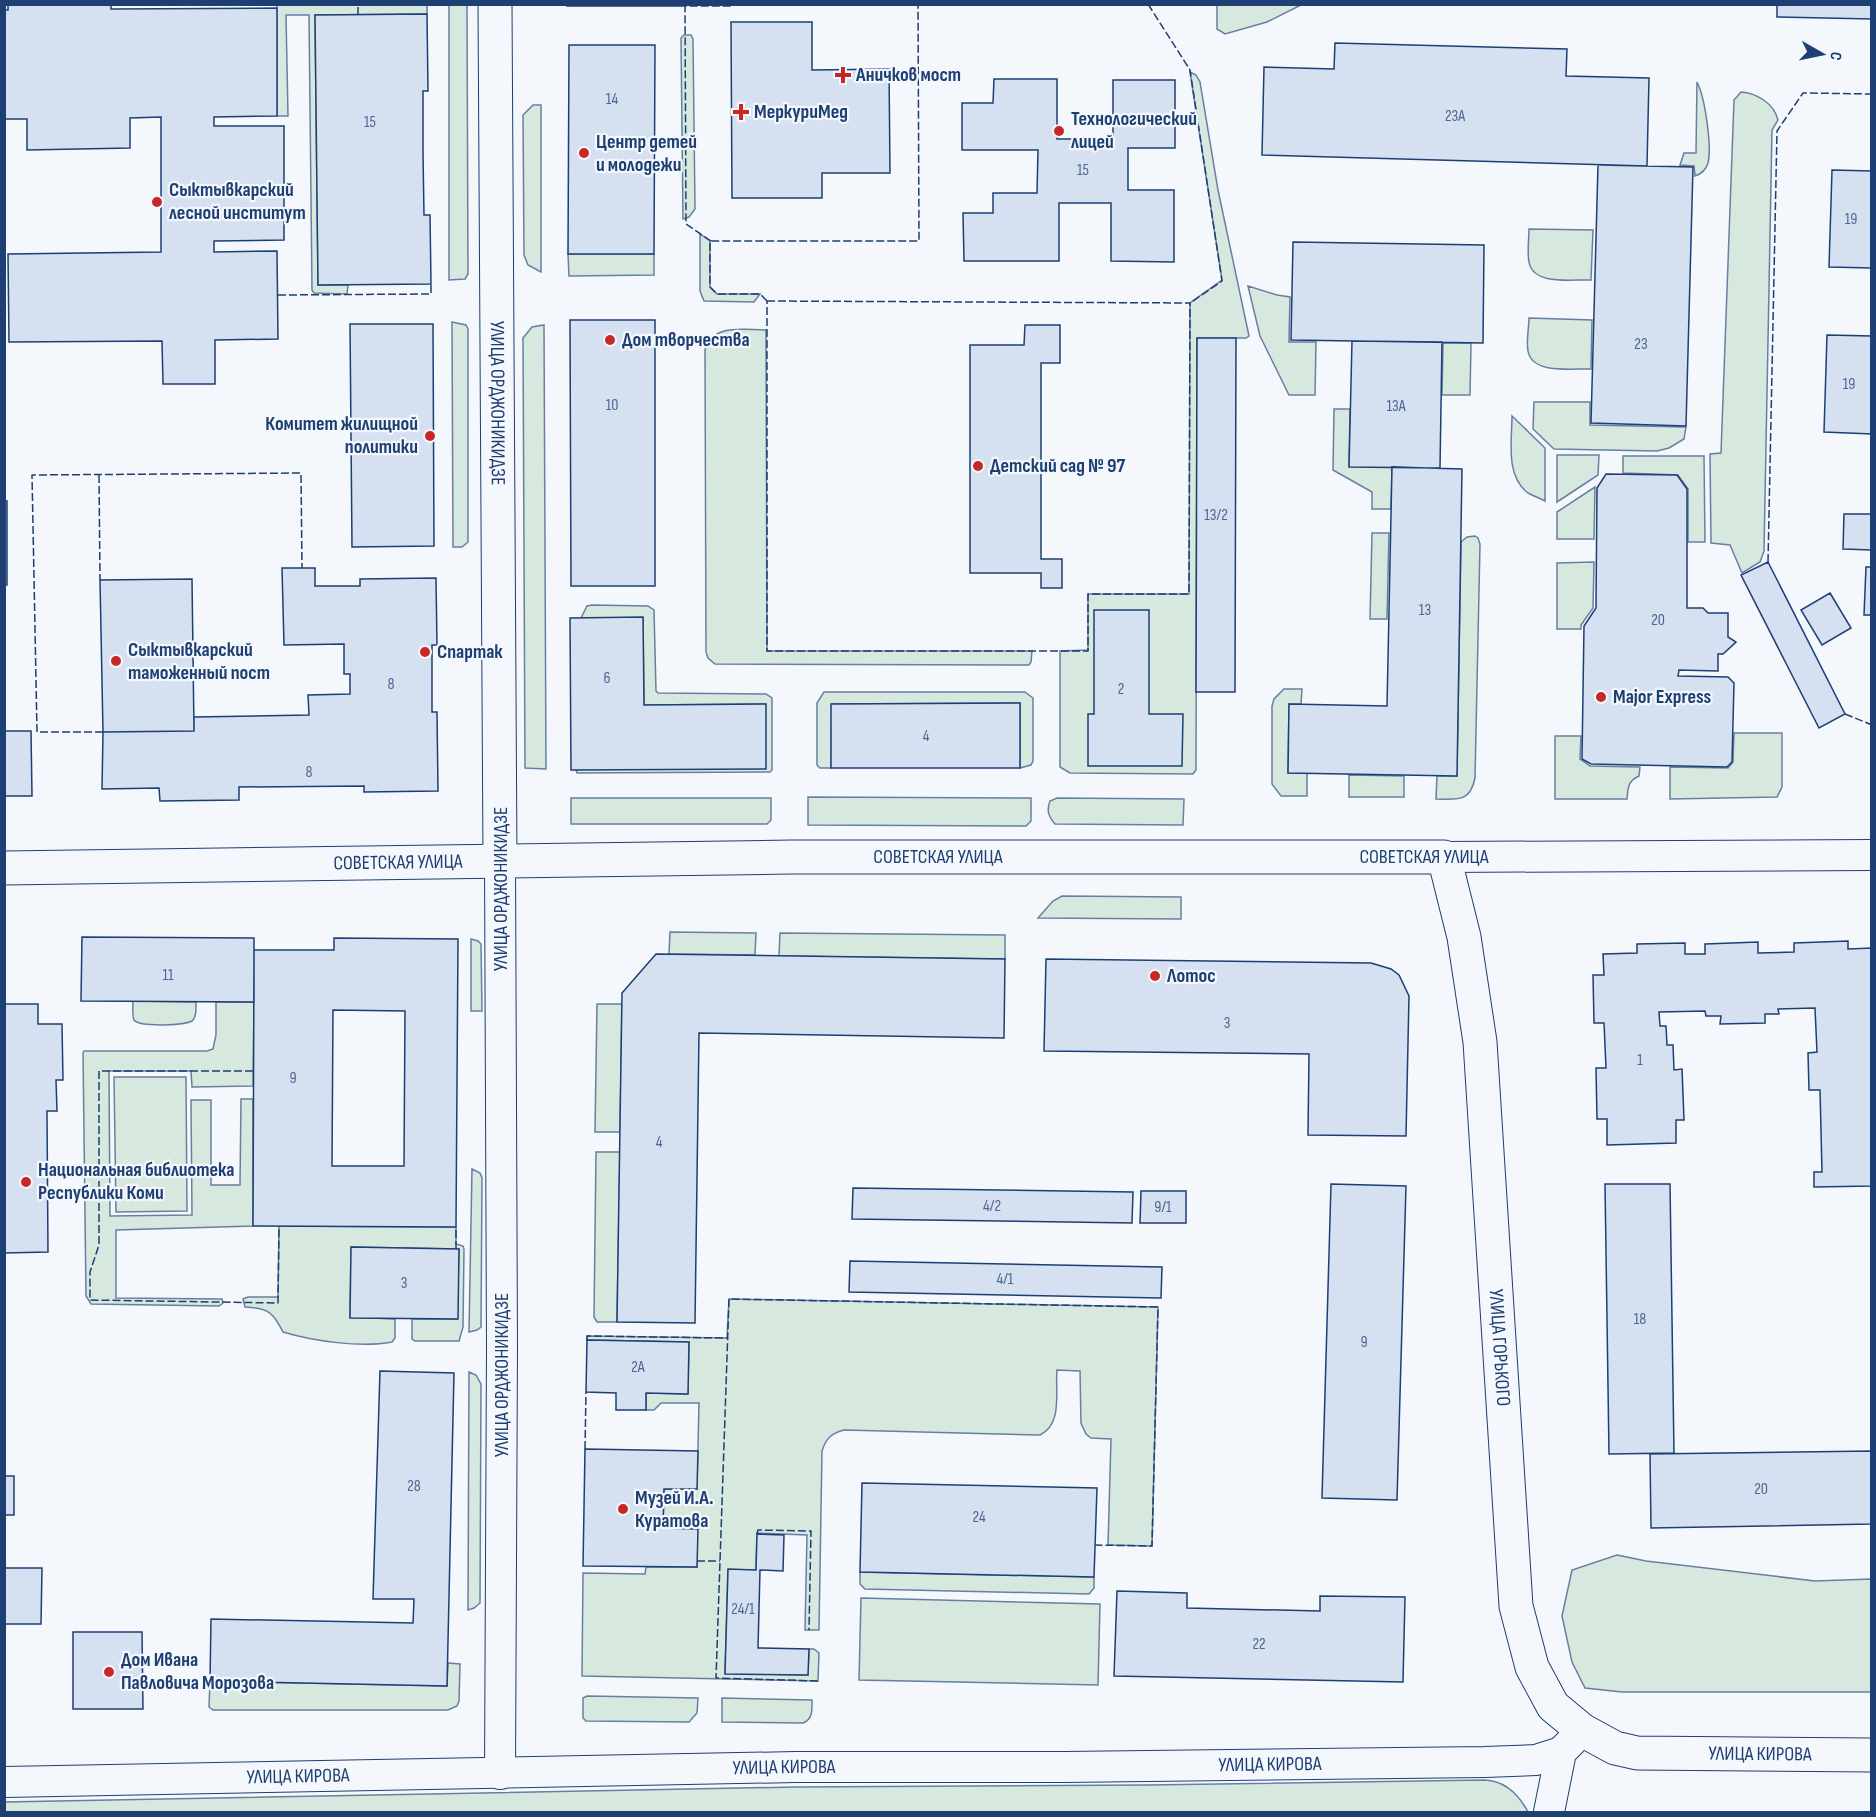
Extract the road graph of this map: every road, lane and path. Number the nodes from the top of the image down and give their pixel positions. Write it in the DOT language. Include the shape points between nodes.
graph roads {
  1 [pos="495,4"];
  2 [pos="1872,855"];
  3 [pos="1444,856"];
  4 [pos="500,861"];
  5 [pos="4,868"];
  6 [pos="1571,1741"];
  7 [pos="1872,1755"];
  8 [pos="500,1773"];
  9 [pos="4,1782"];
  10 [pos="1549,1812"];
  1 -- 4 [label="street, УЛИЦА ОРДЖОНИКИДЗЕ"];
  2 -- 3 [label="street, СОВЕТСКАЯ УЛИЦА"];
  3 -- 4 [label="street, СОВЕТСКАЯ УЛИЦА"];
  3 -- 6 [label="street, УЛИЦА ГОРЬКОГО" via="1464,937 1480,1042 1516,1606 1532,1666"];
  4 -- 5 [label="street, СОВЕТСКАЯ УЛИЦА"];
  4 -- 8 [label="street, УЛИЦА ОРДЖОНИКИДЗЕ"];
  6 -- 7 [label="street, УЛИЦА КИРОВА" via="1637,1753"];
  6 -- 8 [label="street, УЛИЦА КИРОВА" via="1536,1760 1485,1762"];
  6 -- 10 [label="street"];
  8 -- 9 [label="street, УЛИЦА КИРОВА"];
}
